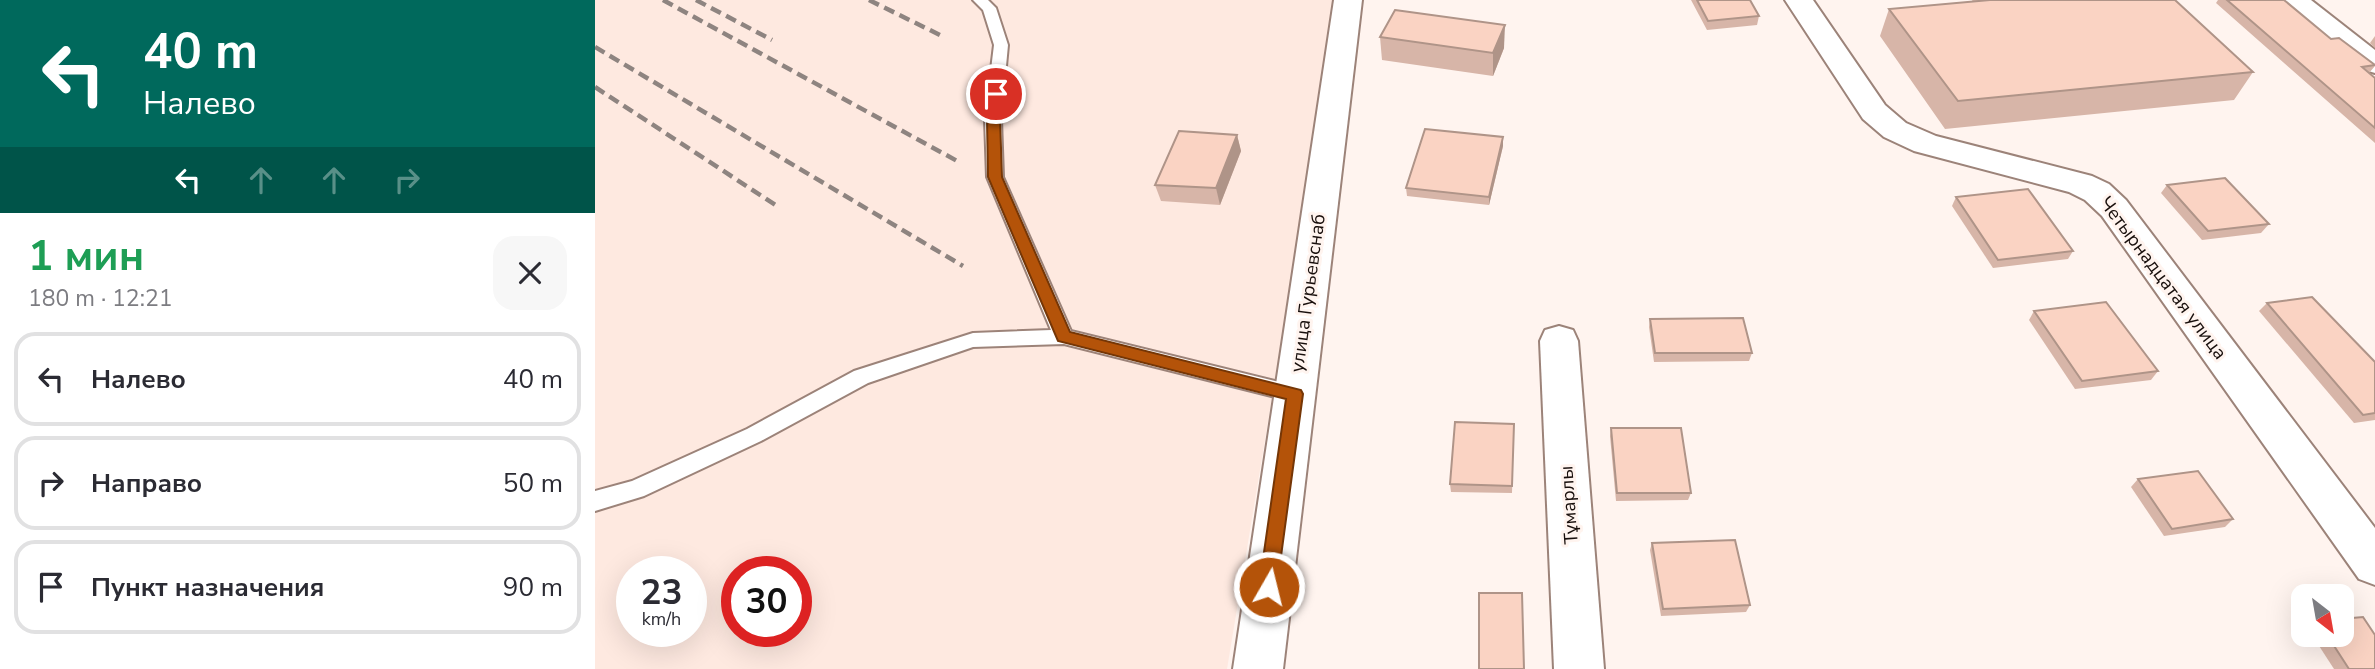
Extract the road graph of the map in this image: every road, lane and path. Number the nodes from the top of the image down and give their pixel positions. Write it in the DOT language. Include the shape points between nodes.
graph roads {
  1 [pos="980,0"];
  2 [pos="1348,0"];
  3 [pos="1799,0"];
  4 [pos="2294,0"];
  5 [pos="2375,64"];
  6 [pos="1064,337"];
  7 [pos="1559,341"];
  8 [pos="1295,394"];
  9 [pos="595,501"];
  10 [pos="2375,564"];
  11 [pos="1258,669"];
  12 [pos="1579,669"];
  1 -- 6 [label="lane" via="989,8 1001,45 993,119 995,177"];
  2 -- 8 [label="street, улица Гурьевснаб"];
  3 -- 10 [label="street, Четырнадцатая улица" via="1874,111 1895,130 1925,144 2080,184 2114,208"];
  4 -- 5 [label="street"];
  6 -- 8 [label="lane"];
  6 -- 9 [label="lane" via="973,340 861,377 754,435 636,489"];
  7 -- 12 [label="street, Тұмарлы"];
  8 -- 11 [label="street, улица Гурьевснаб"];
}
